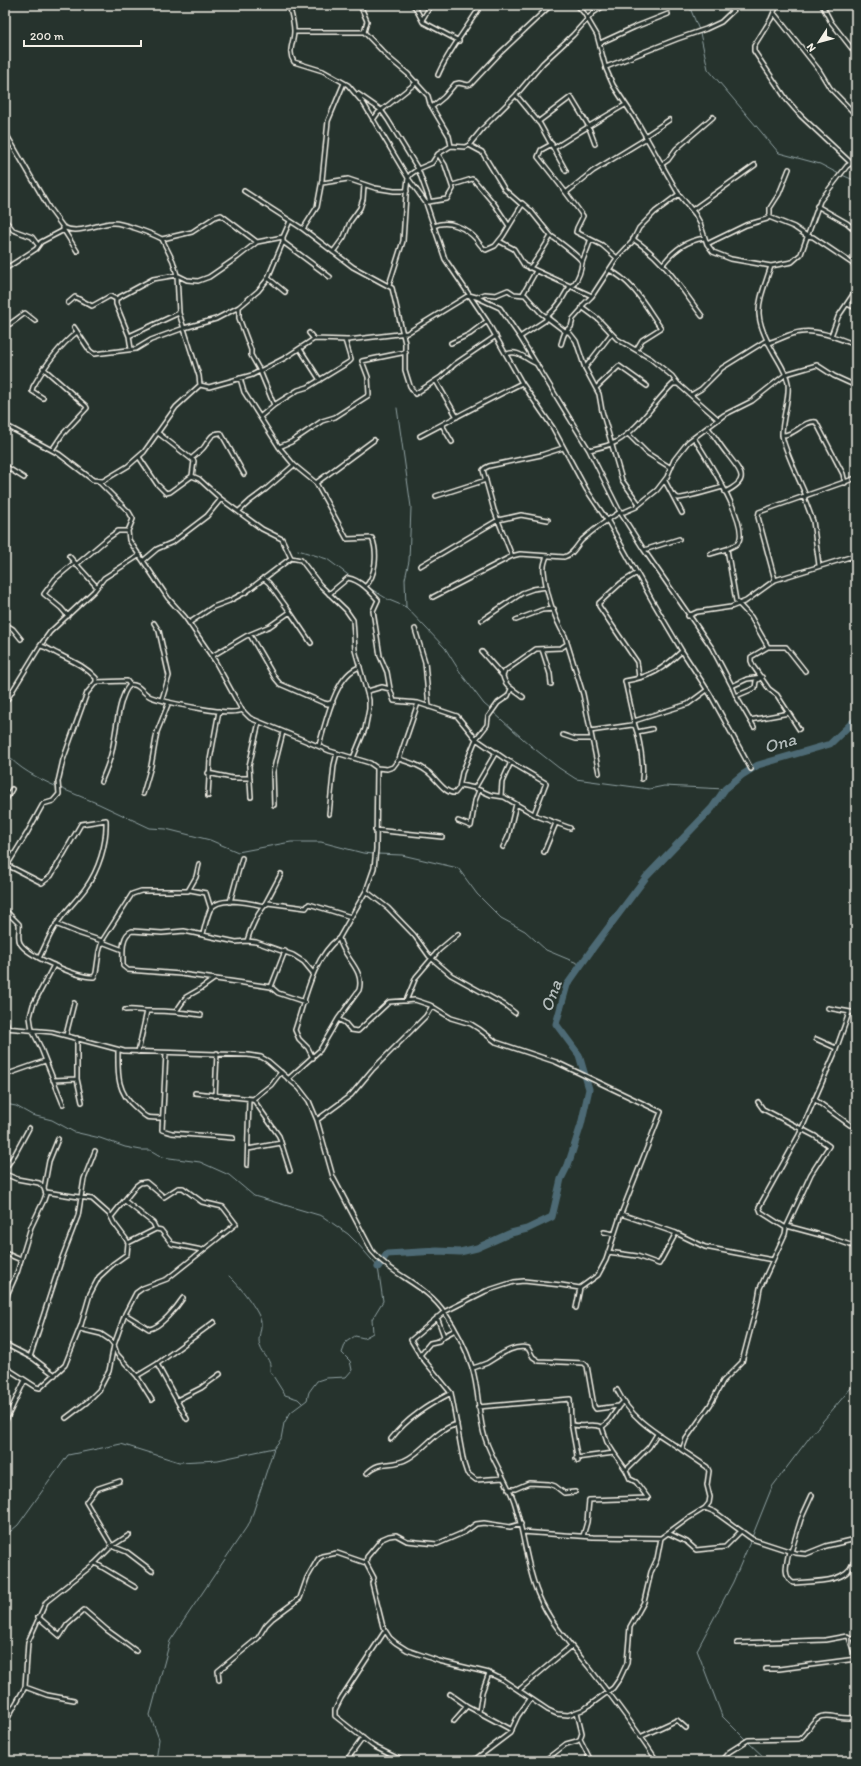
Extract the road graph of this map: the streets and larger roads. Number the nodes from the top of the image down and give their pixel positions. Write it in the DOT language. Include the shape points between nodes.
graph roads {
  1 [pos="289,5"];
  2 [pos="360,5"];
  3 [pos="412,5"];
  4 [pos="431,5"];
  5 [pos="479,5"];
  6 [pos="552,5"];
  7 [pos="576,5"];
  8 [pos="605,5"];
  9 [pos="739,5"];
  10 [pos="777,5"];
  11 [pos="822,5"];
  12 [pos="774,13"];
  13 [pos="668,14"];
  14 [pos="587,18"];
  15 [pos="422,20"];
  16 [pos="294,32"];
  17 [pos="364,32"];
  18 [pos="459,41"];
  19 [pos="600,42"];
  20 [pos="856,54"];
  21 [pos="606,67"];
  22 [pos="438,74"];
  23 [pos="417,82"];
  24 [pos="344,83"];
  25 [pos="356,93"];
  26 [pos="516,95"];
  27 [pos="625,105"];
  28 [pos="432,107"];
  29 [pos="381,110"];
  30 [pos="856,115"];
  31 [pos="713,117"];
  32 [pos="373,120"];
  33 [pos="669,120"];
  34 [pos="538,122"];
  35 [pos="588,125"];
  36 [pos="5,132"];
  37 [pos="646,137"];
  38 [pos="595,144"];
  39 [pos="451,146"];
  40 [pos="470,146"];
  41 [pos="553,146"];
  42 [pos="438,154"];
  43 [pos="856,160"];
  44 [pos="851,163"];
  45 [pos="662,164"];
  46 [pos="755,165"];
  47 [pos="418,169"];
  48 [pos="788,169"];
  49 [pos="566,171"];
  50 [pos="408,178"];
  51 [pos="322,183"];
  52 [pos="364,185"];
  53 [pos="453,185"];
  54 [pos="244,191"];
  55 [pos="407,191"];
  56 [pos="427,192"];
  57 [pos="567,192"];
  58 [pos="679,194"];
  59 [pos="421,195"];
  60 [pos="428,202"];
  61 [pos="521,203"];
  62 [pos="817,206"];
  63 [pos="692,210"];
  64 [pos="769,217"];
  65 [pos="5,220"];
  66 [pos="290,221"];
  67 [pos="434,226"];
  68 [pos="509,226"];
  69 [pos="63,229"];
  70 [pos="303,229"];
  71 [pos="856,231"];
  72 [pos="551,236"];
  73 [pos="807,236"];
  74 [pos="283,237"];
  75 [pos="162,238"];
  76 [pos="704,238"];
  77 [pos="633,239"];
  78 [pos="592,240"];
  79 [pos="499,241"];
  80 [pos="257,242"];
  81 [pos="283,242"];
  82 [pos="707,244"];
  83 [pos="38,245"];
  84 [pos="77,251"];
  85 [pos="333,252"];
  86 [pos="617,258"];
  87 [pos="582,262"];
  88 [pos="663,264"];
  89 [pos="771,266"];
  90 [pos="856,266"];
  91 [pos="529,268"];
  92 [pos="5,269"];
  93 [pos="609,270"];
  94 [pos="536,271"];
  95 [pos="176,276"];
  96 [pos="330,277"];
  97 [pos="268,278"];
  98 [pos="389,285"];
  99 [pos="570,286"];
  100 [pos="856,290"];
  101 [pos="285,292"];
  102 [pos="523,294"];
  103 [pos="469,295"];
  104 [pos="592,296"];
  105 [pos="476,297"];
  106 [pos="116,299"];
  107 [pos="68,303"];
  108 [pos="847,304"];
  109 [pos="239,307"];
  110 [pos="582,307"];
  111 [pos="856,308"];
  112 [pos="179,313"];
  113 [pos="702,316"];
  114 [pos="546,317"];
  115 [pos="35,321"];
  116 [pos="487,321"];
  117 [pos="5,324"];
  118 [pos="74,327"];
  119 [pos="184,328"];
  120 [pos="77,332"];
  121 [pos="566,332"];
  122 [pos="309,333"];
  123 [pos="402,333"];
  124 [pos="611,334"];
  125 [pos="129,336"];
  126 [pos="496,336"];
  127 [pos="831,336"];
  128 [pos="520,337"];
  129 [pos="314,339"];
  130 [pos="345,340"];
  131 [pos="768,342"];
  132 [pos="451,343"];
  133 [pos="561,344"];
  134 [pos="856,345"];
  135 [pos="131,349"];
  136 [pos="300,349"];
  137 [pos="636,350"];
  138 [pos="406,352"];
  139 [pos="507,354"];
  140 [pos="537,364"];
  141 [pos="43,368"];
  142 [pos="585,368"];
  143 [pos="260,371"];
  144 [pos="786,374"];
  145 [pos="240,378"];
  146 [pos="320,380"];
  147 [pos="436,381"];
  148 [pos="522,383"];
  149 [pos="678,384"];
  150 [pos="200,385"];
  151 [pos="647,386"];
  152 [pos="856,386"];
  153 [pos="596,388"];
  154 [pos="691,395"];
  155 [pos="43,398"];
  156 [pos="274,405"];
  157 [pos="261,416"];
  158 [pos="457,417"];
  159 [pos="718,419"];
  160 [pos="5,425"];
  161 [pos="442,425"];
  162 [pos="708,428"];
  163 [pos="158,433"];
  164 [pos="628,434"];
  165 [pos="782,435"];
  166 [pos="420,436"];
  167 [pos="694,438"];
  168 [pos="374,440"];
  169 [pos="452,442"];
  170 [pos="612,444"];
  171 [pos="279,447"];
  172 [pos="563,448"];
  173 [pos="52,450"];
  174 [pos="589,450"];
  175 [pos="139,457"];
  176 [pos="192,458"];
  177 [pos="294,465"];
  178 [pos="5,466"];
  179 [pos="671,468"];
  180 [pos="244,474"];
  181 [pos="192,476"];
  182 [pos="24,478"];
  183 [pos="856,478"];
  184 [pos="486,480"];
  185 [pos="665,481"];
  186 [pos="99,482"];
  187 [pos="316,483"];
  188 [pos="845,483"];
  189 [pos="723,487"];
  190 [pos="725,492"];
  191 [pos="673,495"];
  192 [pos="436,496"];
  193 [pos="805,497"];
  194 [pos="221,499"];
  195 [pos="639,504"];
  196 [pos="239,512"];
  197 [pos="620,512"];
  198 [pos="682,513"];
  199 [pos="498,520"];
  200 [pos="548,520"];
  201 [pos="607,520"];
  202 [pos="128,530"];
  203 [pos="679,539"];
  204 [pos="727,549"];
  205 [pos="644,550"];
  206 [pos="710,554"];
  207 [pos="140,555"];
  208 [pos="69,556"];
  209 [pos="512,556"];
  210 [pos="547,556"];
  211 [pos="291,558"];
  212 [pos="856,559"];
  213 [pos="144,560"];
  214 [pos="75,564"];
  215 [pos="819,565"];
  216 [pos="420,566"];
  217 [pos="637,573"];
  218 [pos="263,578"];
  219 [pos="775,580"];
  220 [pos="97,586"];
  221 [pos="365,587"];
  222 [pos="547,587"];
  223 [pos="329,594"];
  224 [pos="433,597"];
  225 [pos="739,604"];
  226 [pos="554,609"];
  227 [pos="290,612"];
  228 [pos="68,616"];
  229 [pos="688,616"];
  230 [pos="482,620"];
  231 [pos="516,620"];
  232 [pos="154,623"];
  233 [pos="189,623"];
  234 [pos="5,624"];
  235 [pos="415,629"];
  236 [pos="250,635"];
  237 [pos="21,639"];
  238 [pos="311,643"];
  239 [pos="567,644"];
  240 [pos="40,646"];
  241 [pos="768,647"];
  242 [pos="542,649"];
  243 [pos="482,652"];
  244 [pos="682,652"];
  245 [pos="212,656"];
  246 [pos="360,667"];
  247 [pos="805,671"];
  248 [pos="503,676"];
  249 [pos="639,678"];
  250 [pos="762,678"];
  251 [pos="96,682"];
  252 [pos="552,684"];
  253 [pos="130,685"];
  254 [pos="732,686"];
  255 [pos="390,689"];
  256 [pos="511,689"];
  257 [pos="707,690"];
  258 [pos="368,691"];
  259 [pos="736,696"];
  260 [pos="523,697"];
  261 [pos="162,699"];
  262 [pos="169,702"];
  263 [pos="333,702"];
  264 [pos="5,703"];
  265 [pos="418,703"];
  266 [pos="429,707"];
  267 [pos="242,710"];
  268 [pos="219,711"];
  269 [pos="789,713"];
  270 [pos="750,720"];
  271 [pos="634,721"];
  272 [pos="259,722"];
  273 [pos="635,726"];
  274 [pos="754,726"];
  275 [pos="652,729"];
  276 [pos="799,729"];
  277 [pos="283,732"];
  278 [pos="590,732"];
  279 [pos="637,732"];
  280 [pos="563,735"];
  281 [pos="476,739"];
  282 [pos="592,739"];
  283 [pos="318,745"];
  284 [pos="496,752"];
  285 [pos="337,753"];
  286 [pos="353,758"];
  287 [pos="399,758"];
  288 [pos="512,762"];
  289 [pos="376,768"];
  290 [pos="751,769"];
  291 [pos="208,773"];
  292 [pos="599,773"];
  293 [pos="250,778"];
  294 [pos="642,780"];
  295 [pos="101,782"];
  296 [pos="460,785"];
  297 [pos="475,788"];
  298 [pos="12,789"];
  299 [pos="479,790"];
  300 [pos="144,794"];
  301 [pos="208,796"];
  302 [pos="501,796"];
  303 [pos="251,797"];
  304 [pos="5,801"];
  305 [pos="516,804"];
  306 [pos="274,805"];
  307 [pos="329,814"];
  308 [pos="534,814"];
  309 [pos="458,821"];
  310 [pos="556,823"];
  311 [pos="570,828"];
  312 [pos="375,830"];
  313 [pos="442,837"];
  314 [pos="503,847"];
  315 [pos="544,852"];
  316 [pos="242,858"];
  317 [pos="199,864"];
  318 [pos="6,867"];
  319 [pos="281,874"];
  320 [pos="190,890"];
  321 [pos="366,891"];
  322 [pos="230,902"];
  323 [pos="264,906"];
  324 [pos="211,909"];
  325 [pos="5,910"];
  326 [pos="351,917"];
  327 [pos="56,924"];
  328 [pos="203,934"];
  329 [pos="458,934"];
  330 [pos="339,938"];
  331 [pos="247,940"];
  332 [pos="102,942"];
  333 [pos="123,950"];
  334 [pos="285,951"];
  335 [pos="40,958"];
  336 [pos="432,958"];
  337 [pos="54,965"];
  338 [pos="313,973"];
  339 [pos="214,979"];
  340 [pos="271,987"];
  341 [pos="305,1002"];
  342 [pos="406,1002"];
  343 [pos="74,1003"];
  344 [pos="432,1006"];
  345 [pos="828,1008"];
  346 [pos="125,1010"];
  347 [pos="177,1010"];
  348 [pos="147,1011"];
  349 [pos="515,1013"];
  350 [pos="849,1013"];
  351 [pos="856,1013"];
  352 [pos="201,1016"];
  353 [pos="5,1018"];
  354 [pos="338,1019"];
  355 [pos="6,1028"];
  356 [pos="32,1030"];
  357 [pos="66,1035"];
  358 [pos="77,1038"];
  359 [pos="816,1040"];
  360 [pos="836,1048"];
  361 [pos="118,1050"];
  362 [pos="138,1052"];
  363 [pos="166,1052"];
  364 [pos="217,1053"];
  365 [pos="313,1058"];
  366 [pos="45,1061"];
  367 [pos="281,1072"];
  368 [pos="5,1075"];
  369 [pos="77,1079"];
  370 [pos="288,1079"];
  371 [pos="53,1080"];
  372 [pos="195,1093"];
  373 [pos="215,1096"];
  374 [pos="251,1099"];
  375 [pos="814,1099"];
  376 [pos="82,1102"];
  377 [pos="758,1102"];
  378 [pos="63,1104"];
  379 [pos="163,1118"];
  380 [pos="317,1120"];
  381 [pos="850,1125"];
  382 [pos="28,1128"];
  383 [pos="800,1130"];
  384 [pos="233,1138"];
  385 [pos="58,1139"];
  386 [pos="281,1143"];
  387 [pos="248,1149"];
  388 [pos="95,1151"];
  389 [pos="247,1165"];
  390 [pos="5,1169"];
  391 [pos="290,1171"];
  392 [pos="5,1174"];
  393 [pos="44,1188"];
  394 [pos="46,1192"];
  395 [pos="82,1197"];
  396 [pos="125,1201"];
  397 [pos="621,1214"];
  398 [pos="111,1217"];
  399 [pos="786,1227"];
  400 [pos="156,1229"];
  401 [pos="604,1232"];
  402 [pos="676,1233"];
  403 [pos="614,1234"];
  404 [pos="128,1243"];
  405 [pos="856,1247"];
  406 [pos="202,1250"];
  407 [pos="608,1252"];
  408 [pos="5,1253"];
  409 [pos="21,1260"];
  410 [pos="773,1260"];
  411 [pos="580,1288"];
  412 [pos="6,1293"];
  413 [pos="183,1298"];
  414 [pos="5,1304"];
  415 [pos="576,1308"];
  416 [pos="444,1312"];
  417 [pos="125,1314"];
  418 [pos="437,1317"];
  419 [pos="214,1322"];
  420 [pos="80,1329"];
  421 [pos="455,1330"];
  422 [pos="444,1336"];
  423 [pos="5,1344"];
  424 [pos="114,1345"];
  425 [pos="420,1355"];
  426 [pos="30,1357"];
  427 [pos="157,1364"];
  428 [pos="5,1367"];
  429 [pos="472,1368"];
  430 [pos="220,1374"];
  431 [pos="55,1375"];
  432 [pos="137,1376"];
  433 [pos="25,1380"];
  434 [pos="617,1390"];
  435 [pos="451,1393"];
  436 [pos="152,1400"];
  437 [pos="177,1400"];
  438 [pos="623,1402"];
  439 [pos="619,1406"];
  440 [pos="478,1407"];
  441 [pos="66,1418"];
  442 [pos="187,1419"];
  443 [pos="5,1422"];
  444 [pos="457,1424"];
  445 [pos="571,1424"];
  446 [pos="602,1426"];
  447 [pos="657,1434"];
  448 [pos="391,1439"];
  449 [pos="682,1450"];
  450 [pos="614,1453"];
  451 [pos="626,1470"];
  452 [pos="367,1474"];
  453 [pos="503,1478"];
  454 [pos="120,1481"];
  455 [pos="508,1490"];
  456 [pos="575,1492"];
  457 [pos="812,1495"];
  458 [pos="705,1508"];
  459 [pos="520,1524"];
  460 [pos="741,1531"];
  461 [pos="522,1532"];
  462 [pos="668,1533"];
  463 [pos="129,1535"];
  464 [pos="583,1536"];
  465 [pos="661,1538"];
  466 [pos="856,1539"];
  467 [pos="112,1546"];
  468 [pos="790,1552"];
  469 [pos="853,1562"];
  470 [pos="95,1563"];
  471 [pos="366,1563"];
  472 [pos="152,1571"];
  473 [pos="135,1587"];
  474 [pos="38,1617"];
  475 [pos="385,1631"];
  476 [pos="850,1638"];
  477 [pos="856,1638"];
  478 [pos="737,1643"];
  479 [pos="571,1646"];
  480 [pos="136,1651"];
  481 [pos="856,1659"];
  482 [pos="766,1669"];
  483 [pos="489,1673"];
  484 [pos="219,1680"];
  485 [pos="25,1687"];
  486 [pos="519,1690"];
  487 [pos="606,1691"];
  488 [pos="450,1694"];
  489 [pos="530,1699"];
  490 [pos="74,1700"];
  491 [pos="468,1706"];
  492 [pos="479,1712"];
  493 [pos="577,1712"];
  494 [pos="856,1717"];
  495 [pos="454,1721"];
  496 [pos="5,1723"];
  497 [pos="686,1728"];
  498 [pos="512,1730"];
  499 [pos="640,1736"];
  500 [pos="363,1738"];
  501 [pos="580,1739"];
  502 [pos="346,1761"];
  503 [pos="403,1761"];
  504 [pos="473,1761"];
  505 [pos="544,1761"];
  506 [pos="591,1761"];
  507 [pos="657,1761"];
  508 [pos="721,1761"];
  1 -- 16 [label="street"];
  2 -- 17 [label="street" via="367,21"];
  3 -- 15 [label="street"];
  4 -- 15 [label="street"];
  5 -- 18 [label="street"];
  6 -- 28 [label="street" via="500,52 471,84 455,84 444,98"];
  7 -- 14 [label="street"];
  8 -- 14 [label="street"];
  9 -- 21 [label="street" via="721,22 706,29"];
  10 -- 12 [label="street"];
  11 -- 20 [label="street" via="831,22"];
  12 -- 30 [label="street" via="820,70 830,88"];
  12 -- 44 [label="street" via="754,46 754,51 787,100"];
  13 -- 19 [label="street"];
  14 -- 19 [label="street"];
  14 -- 26 [label="street" via="573,35 543,62"];
  15 -- 18 [label="street"];
  16 -- 17 [label="street"];
  16 -- 24 [label="street" via="290,51 294,62 323,71"];
  17 -- 23 [label="street"];
  18 -- 22 [label="street"];
  19 -- 21 [label="street"];
  21 -- 27 [label="street"];
  23 -- 28 [label="street" via="429,97"];
  23 -- 29 [label="street"];
  24 -- 25 [label="street"];
  24 -- 51 [label="street" via="328,121"];
  25 -- 29 [label="street"];
  25 -- 32 [label="street"];
  26 -- 34 [label="street"];
  26 -- 40 [label="street" via="483,128"];
  27 -- 35 [label="street"];
  27 -- 37 [label="street"];
  28 -- 39 [label="street" via="449,136"];
  29 -- 32 [label="street"];
  29 -- 47 [label="street"];
  31 -- 45 [label="street"];
  32 -- 50 [label="street"];
  33 -- 37 [label="street"];
  34 -- 35 [label="street" via="571,97"];
  34 -- 41 [label="street"];
  35 -- 38 [label="street"];
  35 -- 41 [label="street" via="583,131"];
  36 -- 69 [label="street"];
  37 -- 45 [label="street"];
  37 -- 57 [label="street"];
  39 -- 40 [label="street"];
  39 -- 42 [label="street"];
  40 -- 61 [label="street" via="482,152 505,190"];
  41 -- 49 [label="street"];
  41 -- 57 [label="street" via="541,150 538,158"];
  42 -- 47 [label="street" via="432,163"];
  42 -- 53 [label="street" via="446,165"];
  43 -- 44 [label="street"];
  44 -- 62 [label="street"];
  45 -- 58 [label="street"];
  46 -- 63 [label="street"];
  47 -- 50 [label="street"];
  47 -- 56 [label="street"];
  48 -- 64 [label="street" via="779,194 770,208"];
  50 -- 55 [label="street"];
  50 -- 59 [label="street"];
  51 -- 52 [label="street" via="348,179"];
  51 -- 70 [label="street" via="317,207"];
  52 -- 55 [label="street" via="394,192"];
  52 -- 85 [label="street" via="360,208"];
  53 -- 60 [label="street" via="447,199"];
  53 -- 68 [label="street" via="474,180"];
  54 -- 66 [label="street"];
  55 -- 98 [label="street" via="403,241"];
  56 -- 59 [label="street"];
  56 -- 60 [label="street"];
  57 -- 78 [label="street" via="583,216 576,232"];
  58 -- 63 [label="street"];
  58 -- 77 [label="street" via="644,222"];
  59 -- 60 [label="street"];
  60 -- 67 [label="street"];
  61 -- 68 [label="street" via="521,208"];
  61 -- 72 [label="street"];
  62 -- 71 [label="street"];
  62 -- 73 [label="street"];
  63 -- 76 [label="street" via="700,223"];
  64 -- 73 [label="street" via="794,226"];
  64 -- 82 [label="street"];
  65 -- 83 [label="street" via="13,230 32,237"];
  66 -- 70 [label="street"];
  66 -- 74 [label="street"];
  67 -- 79 [label="street" via="457,224 486,250"];
  67 -- 103 [label="street" via="443,255"];
  68 -- 79 [label="street"];
  69 -- 75 [label="street" via="77,230 112,223"];
  69 -- 83 [label="street"];
  69 -- 84 [label="street"];
  70 -- 85 [label="street"];
  72 -- 87 [label="street"];
  72 -- 91 [label="street"];
  73 -- 89 [label="street" via="798,259 785,265"];
  73 -- 90 [label="street" via="813,237"];
  74 -- 80 [label="street"];
  74 -- 81 [label="street"];
  75 -- 80 [label="street" via="192,232 221,214"];
  75 -- 95 [label="street" via="173,262"];
  76 -- 82 [label="street"];
  76 -- 88 [label="street" via="680,246"];
  77 -- 86 [label="street"];
  77 -- 88 [label="street"];
  78 -- 86 [label="street"];
  78 -- 87 [label="street"];
  79 -- 91 [label="street" via="514,249 522,264"];
  80 -- 95 [label="street" via="209,277 198,281"];
  81 -- 96 [label="street"];
  81 -- 97 [label="street"];
  82 -- 89 [label="street" via="713,252 723,257"];
  83 -- 92 [label="street" via="36,249"];
  85 -- 98 [label="street" via="353,267"];
  86 -- 93 [label="street"];
  87 -- 99 [label="street" via="576,281"];
  88 -- 113 [label="street"];
  89 -- 131 [label="street" via="761,296 758,317"];
  91 -- 94 [label="street"];
  93 -- 104 [label="street"];
  93 -- 137 [label="street" via="628,282 661,328 642,340"];
  94 -- 99 [label="street"];
  94 -- 102 [label="street"];
  95 -- 106 [label="street" via="153,279"];
  95 -- 112 [label="street"];
  97 -- 101 [label="street"];
  97 -- 109 [label="street" via="258,291"];
  98 -- 123 [label="street" via="393,290"];
  99 -- 104 [label="street"];
  99 -- 114 [label="street"];
  100 -- 108 [label="street"];
  102 -- 105 [label="street" via="514,294 508,290 496,295 485,294"];
  102 -- 114 [label="street"];
  103 -- 105 [label="street"];
  103 -- 116 [label="street"];
  103 -- 123 [label="street" via="410,332"];
  104 -- 110 [label="street"];
  105 -- 128 [label="street" via="500,308"];
  106 -- 107 [label="street" via="110,296 92,306 75,297"];
  106 -- 125 [label="street"];
  108 -- 111 [label="street"];
  108 -- 127 [label="street" via="838,317"];
  109 -- 119 [label="street" via="216,319"];
  109 -- 143 [label="street" via="238,318 251,356"];
  110 -- 121 [label="street"];
  110 -- 124 [label="street" via="598,319"];
  112 -- 119 [label="street"];
  112 -- 125 [label="street"];
  114 -- 121 [label="street"];
  114 -- 128 [label="street" via="544,322"];
  115 -- 117 [label="street" via="25,313 10,324"];
  116 -- 126 [label="street"];
  116 -- 132 [label="street" via="470,334"];
  118 -- 120 [label="street"];
  119 -- 135 [label="street"];
  119 -- 150 [label="street" via="200,376"];
  120 -- 135 [label="street" via="94,354"];
  120 -- 141 [label="street"];
  121 -- 133 [label="street"];
  121 -- 142 [label="street" via="569,332 576,341"];
  122 -- 129 [label="street"];
  123 -- 130 [label="street"];
  123 -- 138 [label="street"];
  124 -- 137 [label="street"];
  124 -- 142 [label="street"];
  125 -- 135 [label="street"];
  126 -- 139 [label="street"];
  126 -- 147 [label="street" via="455,364"];
  127 -- 131 [label="street" via="806,331"];
  127 -- 134 [label="street"];
  128 -- 140 [label="street"];
  129 -- 130 [label="street"];
  129 -- 136 [label="street"];
  130 -- 146 [label="street" via="351,360"];
  131 -- 144 [label="street"];
  131 -- 154 [label="street" via="722,368 701,389"];
  136 -- 143 [label="street"];
  136 -- 146 [label="street"];
  137 -- 149 [label="street" via="672,376"];
  138 -- 147 [label="street" via="405,370 415,394"];
  138 -- 171 [label="street" via="362,361 368,377 369,395 322,421 292,442"];
  139 -- 140 [label="street" via="518,353"];
  139 -- 148 [label="street"];
  140 -- 174 [label="street"];
  141 -- 155 [label="street" via="32,390"];
  141 -- 173 [label="street" via="87,408"];
  142 -- 153 [label="street"];
  143 -- 145 [label="street"];
  143 -- 156 [label="street"];
  144 -- 152 [label="street" via="818,365"];
  144 -- 159 [label="street" via="752,401"];
  144 -- 165 [label="street" via="788,390"];
  145 -- 150 [label="street" via="209,387"];
  145 -- 157 [label="street" via="244,392"];
  146 -- 156 [label="street" via="301,388"];
  147 -- 158 [label="street"];
  148 -- 158 [label="street"];
  148 -- 172 [label="street" via="553,428"];
  149 -- 154 [label="street"];
  149 -- 164 [label="street" via="668,389"];
  150 -- 163 [label="street" via="176,407"];
  151 -- 153 [label="street" via="619,366"];
  153 -- 170 [label="street" via="600,394 602,411"];
  154 -- 159 [label="street"];
  156 -- 157 [label="street"];
  157 -- 171 [label="street"];
  158 -- 161 [label="street"];
  159 -- 162 [label="street"];
  160 -- 173 [label="street"];
  161 -- 166 [label="street"];
  161 -- 169 [label="street"];
  162 -- 167 [label="street"];
  162 -- 190 [label="street" via="740,472 741,478 737,486"];
  163 -- 175 [label="street"];
  163 -- 176 [label="street"];
  164 -- 170 [label="street"];
  164 -- 179 [label="street" via="647,453"];
  165 -- 188 [label="street" via="816,422 843,474"];
  165 -- 193 [label="street" via="782,442"];
  167 -- 179 [label="street" via="674,460"];
  167 -- 189 [label="street"];
  168 -- 187 [label="street"];
  170 -- 174 [label="street"];
  170 -- 195 [label="street" via="622,480"];
  171 -- 177 [label="street"];
  172 -- 184 [label="street" via="485,468 483,470"];
  172 -- 201 [label="street"];
  173 -- 186 [label="street"];
  174 -- 197 [label="street"];
  175 -- 181 [label="street" via="166,493"];
  175 -- 186 [label="street" via="109,479"];
  176 -- 180 [label="street" via="216,433 222,433"];
  176 -- 181 [label="street" via="195,463"];
  177 -- 187 [label="street"];
  177 -- 196 [label="street"];
  178 -- 182 [label="street"];
  179 -- 185 [label="street"];
  181 -- 194 [label="street"];
  183 -- 188 [label="street"];
  184 -- 192 [label="street"];
  184 -- 199 [label="street"];
  185 -- 191 [label="street"];
  185 -- 195 [label="street"];
  186 -- 202 [label="street" via="129,512 133,519"];
  187 -- 221 [label="street" via="347,539 372,538 376,565"];
  188 -- 193 [label="street"];
  189 -- 190 [label="street"];
  189 -- 191 [label="street" via="686,497 679,498"];
  190 -- 204 [label="street" via="733,507 741,535 739,542"];
  191 -- 198 [label="street"];
  193 -- 215 [label="street" via="813,521"];
  193 -- 219 [label="street" via="758,514"];
  194 -- 196 [label="street"];
  194 -- 213 [label="street" via="207,516"];
  195 -- 197 [label="street" via="629,511"];
  196 -- 211 [label="street" via="262,529 282,539"];
  197 -- 201 [label="street"];
  197 -- 205 [label="street"];
  199 -- 200 [label="street" via="521,515"];
  199 -- 209 [label="street"];
  199 -- 216 [label="street"];
  201 -- 210 [label="street" via="581,541 568,556"];
  201 -- 217 [label="street"];
  202 -- 207 [label="street" via="129,540"];
  202 -- 214 [label="street" via="118,531"];
  203 -- 205 [label="street"];
  204 -- 206 [label="street"];
  204 -- 225 [label="street" via="733,590"];
  205 -- 229 [label="street"];
  207 -- 213 [label="street"];
  207 -- 220 [label="street" via="108,575"];
  208 -- 214 [label="street"];
  209 -- 210 [label="street"];
  209 -- 224 [label="street"];
  210 -- 222 [label="street" via="544,571"];
  211 -- 218 [label="street"];
  211 -- 223 [label="street" via="301,560"];
  212 -- 215 [label="street" via="850,557"];
  213 -- 233 [label="street" via="168,598"];
  214 -- 220 [label="street"];
  214 -- 228 [label="street" via="55,579 44,594"];
  215 -- 219 [label="street"];
  217 -- 244 [label="street"];
  217 -- 249 [label="street" via="621,583 599,603 637,662"];
  218 -- 227 [label="street" via="270,583"];
  218 -- 233 [label="street" via="236,598 210,608"];
  219 -- 225 [label="street"];
  220 -- 228 [label="street"];
  221 -- 223 [label="street" via="348,578"];
  221 -- 255 [label="street" via="378,600 373,610 380,656"];
  222 -- 226 [label="street"];
  222 -- 230 [label="street" via="522,593"];
  223 -- 246 [label="street" via="353,620 355,650"];
  225 -- 229 [label="street"];
  225 -- 241 [label="street" via="751,617"];
  226 -- 231 [label="street" via="533,612"];
  226 -- 239 [label="street"];
  227 -- 236 [label="street" via="270,626"];
  227 -- 238 [label="street"];
  228 -- 240 [label="street" via="50,632"];
  229 -- 254 [label="street" via="712,648"];
  232 -- 261 [label="street" via="159,631 169,676"];
  233 -- 245 [label="street"];
  234 -- 237 [label="street"];
  235 -- 266 [label="street" via="425,662"];
  236 -- 245 [label="street"];
  236 -- 263 [label="street" via="280,684 324,704"];
  239 -- 242 [label="street" via="562,648"];
  239 -- 278 [label="street" via="583,694"];
  240 -- 251 [label="street" via="47,647 84,667 96,678"];
  240 -- 264 [label="street"];
  241 -- 247 [label="street" via="786,647"];
  241 -- 250 [label="street" via="751,657 752,664"];
  242 -- 248 [label="street" via="534,650 512,665"];
  242 -- 252 [label="street"];
  243 -- 248 [label="street"];
  244 -- 249 [label="street" via="665,668"];
  244 -- 257 [label="street"];
  245 -- 267 [label="street"];
  246 -- 258 [label="street"];
  246 -- 263 [label="street" via="347,675 336,691"];
  248 -- 256 [label="street"];
  249 -- 271 [label="street" via="626,681"];
  250 -- 254 [label="street" via="747,679"];
  250 -- 259 [label="street" via="756,680 754,688"];
  250 -- 269 [label="street"];
  251 -- 253 [label="street" via="127,681"];
  251 -- 318 [label="street" via="87,693 63,760 58,782 60,794 53,801 43,804"];
  253 -- 261 [label="street" via="137,686 149,696"];
  253 -- 295 [label="street" via="122,701 110,759"];
  254 -- 259 [label="street"];
  255 -- 258 [label="street" via="382,687"];
  255 -- 265 [label="street" via="393,701"];
  256 -- 260 [label="street"];
  256 -- 281 [label="street" via="508,696 491,712 487,718 487,725"];
  257 -- 271 [label="street" via="688,704"];
  257 -- 290 [label="street"];
  258 -- 286 [label="street" via="369,709 365,729"];
  259 -- 270 [label="street"];
  261 -- 262 [label="street"];
  262 -- 268 [label="street"];
  262 -- 300 [label="street" via="156,732"];
  263 -- 283 [label="street"];
  265 -- 266 [label="street"];
  265 -- 287 [label="street"];
  266 -- 281 [label="street" via="457,716"];
  267 -- 268 [label="street" via="236,713"];
  267 -- 272 [label="street"];
  268 -- 291 [label="street"];
  269 -- 270 [label="street"];
  269 -- 276 [label="street"];
  270 -- 274 [label="street"];
  271 -- 273 [label="street"];
  272 -- 277 [label="street"];
  272 -- 293 [label="street" via="249,766"];
  273 -- 278 [label="street"];
  273 -- 279 [label="street"];
  275 -- 279 [label="street"];
  277 -- 283 [label="street"];
  277 -- 306 [label="street" via="273,772"];
  278 -- 282 [label="street"];
  279 -- 294 [label="street" via="641,748"];
  280 -- 282 [label="street" via="575,739"];
  281 -- 284 [label="street"];
  281 -- 296 [label="street" via="462,773"];
  282 -- 292 [label="street"];
  283 -- 285 [label="street"];
  284 -- 288 [label="street"];
  284 -- 297 [label="street"];
  285 -- 286 [label="street"];
  285 -- 307 [label="street"];
  286 -- 289 [label="street"];
  287 -- 289 [label="street" via="393,767"];
  287 -- 296 [label="street" via="420,766 451,793 458,791"];
  288 -- 302 [label="street" via="502,782"];
  288 -- 308 [label="street" via="546,783"];
  289 -- 312 [label="street"];
  291 -- 293 [label="street" via="232,778"];
  291 -- 301 [label="street"];
  293 -- 303 [label="street"];
  296 -- 297 [label="street"];
  297 -- 299 [label="street"];
  298 -- 304 [label="street"];
  299 -- 302 [label="street"];
  299 -- 309 [label="street" via="471,826"];
  302 -- 305 [label="street"];
  305 -- 308 [label="street"];
  305 -- 314 [label="street"];
  308 -- 310 [label="street"];
  310 -- 311 [label="street"];
  310 -- 315 [label="street"];
  312 -- 313 [label="street"];
  312 -- 321 [label="street" via="374,868"];
  316 -- 322 [label="street"];
  317 -- 320 [label="street"];
  318 -- 327 [label="street" via="42,883 51,876 81,824 106,820 107,829 96,872"];
  319 -- 323 [label="street"];
  320 -- 324 [label="street" via="206,893"];
  320 -- 332 [label="street" via="132,894"];
  321 -- 326 [label="street"];
  321 -- 336 [label="street" via="405,925"];
  322 -- 323 [label="street"];
  322 -- 324 [label="street" via="216,904"];
  323 -- 326 [label="street" via="268,903 306,908 308,904"];
  323 -- 331 [label="street" via="250,929"];
  324 -- 328 [label="street"];
  325 -- 335 [label="street" via="19,924 19,939 22,946"];
  326 -- 330 [label="street"];
  327 -- 332 [label="street"];
  327 -- 335 [label="street"];
  328 -- 331 [label="street" via="236,942"];
  328 -- 333 [label="street" via="184,931 127,933"];
  329 -- 336 [label="street"];
  330 -- 338 [label="street" via="331,944"];
  330 -- 354 [label="street" via="361,979 359,990"];
  331 -- 334 [label="street"];
  332 -- 333 [label="street"];
  332 -- 337 [label="street" via="94,977 68,972"];
  333 -- 339 [label="street" via="123,966 128,970"];
  334 -- 338 [label="street" via="304,962"];
  334 -- 340 [label="street"];
  335 -- 337 [label="street"];
  336 -- 342 [label="street" via="416,977"];
  336 -- 349 [label="street" via="454,976"];
  337 -- 356 [label="street" via="31,1010"];
  338 -- 341 [label="street"];
  339 -- 340 [label="street"];
  339 -- 347 [label="street" via="186,997"];
  340 -- 341 [label="street" via="278,993"];
  341 -- 365 [label="street" via="295,1030"];
  342 -- 344 [label="street" via="415,1000"];
  342 -- 354 [label="street" via="387,1003 358,1031 351,1030 344,1021"];
  343 -- 357 [label="street"];
  344 -- 380 [label="street" via="426,1016 357,1088"];
  344 -- 397 [label="street" via="451,1018 480,1029 496,1042 556,1062 661,1112"];
  345 -- 350 [label="street"];
  346 -- 348 [label="street"];
  347 -- 348 [label="street"];
  347 -- 352 [label="street"];
  348 -- 362 [label="street"];
  350 -- 351 [label="street"];
  350 -- 360 [label="street"];
  353 -- 355 [label="street"];
  354 -- 365 [label="street"];
  355 -- 356 [label="street"];
  356 -- 357 [label="street"];
  356 -- 366 [label="street"];
  357 -- 358 [label="street"];
  358 -- 361 [label="street"];
  358 -- 369 [label="street"];
  359 -- 360 [label="street"];
  360 -- 375 [label="street"];
  361 -- 362 [label="street"];
  361 -- 379 [label="street" via="117,1070 123,1094 147,1117"];
  362 -- 363 [label="street"];
  363 -- 364 [label="street"];
  363 -- 379 [label="street"];
  364 -- 367 [label="street" via="261,1057"];
  364 -- 373 [label="street"];
  365 -- 370 [label="street"];
  366 -- 368 [label="street"];
  366 -- 371 [label="street"];
  367 -- 370 [label="street"];
  367 -- 374 [label="street" via="271,1085"];
  369 -- 371 [label="street"];
  369 -- 376 [label="street"];
  370 -- 380 [label="street" via="309,1101"];
  371 -- 378 [label="street"];
  372 -- 373 [label="street"];
  373 -- 374 [label="street"];
  374 -- 386 [label="street" via="275,1130"];
  374 -- 387 [label="street"];
  375 -- 381 [label="street"];
  375 -- 383 [label="street"];
  377 -- 383 [label="street" via="763,1109"];
  379 -- 384 [label="street" via="162,1130 172,1133"];
  380 -- 416 [label="street" via="333,1177 378,1258 428,1293"];
  382 -- 390 [label="street"];
  383 -- 399 [label="street" via="759,1207 761,1212"];
  383 -- 399 [label="street" via="829,1146 811,1174"];
  385 -- 393 [label="street" via="49,1161"];
  386 -- 387 [label="street"];
  386 -- 391 [label="street"];
  387 -- 389 [label="street"];
  388 -- 395 [label="street" via="84,1178"];
  392 -- 393 [label="street" via="39,1183"];
  393 -- 394 [label="street"];
  394 -- 395 [label="street"];
  394 -- 409 [label="street" via="31,1227"];
  395 -- 398 [label="street" via="92,1199"];
  395 -- 426 [label="street" via="78,1216"];
  396 -- 398 [label="street"];
  396 -- 400 [label="street" via="155,1224"];
  396 -- 406 [label="street" via="140,1183 146,1182 162,1197 180,1188 200,1201 223,1208 236,1225"];
  397 -- 402 [label="street"];
  397 -- 403 [label="street"];
  398 -- 404 [label="street"];
  399 -- 405 [label="street"];
  399 -- 410 [label="street"];
  400 -- 404 [label="street"];
  400 -- 406 [label="street" via="161,1230 172,1244"];
  401 -- 403 [label="street"];
  402 -- 407 [label="street" via="659,1264 637,1256"];
  402 -- 410 [label="street" via="705,1247"];
  403 -- 407 [label="street"];
  404 -- 420 [label="street" via="126,1257 113,1264 97,1280 90,1294"];
  406 -- 417 [label="street" via="167,1279 139,1290 132,1298"];
  407 -- 411 [label="street" via="598,1275"];
  408 -- 409 [label="street"];
  409 -- 412 [label="street"];
  410 -- 449 [label="street" via="759,1292 742,1362 723,1381 686,1439"];
  411 -- 415 [label="street"];
  411 -- 416 [label="street" via="522,1281 486,1291"];
  412 -- 414 [label="street"];
  413 -- 417 [label="street" via="165,1319 152,1329"];
  416 -- 418 [label="street"];
  416 -- 421 [label="street"];
  417 -- 424 [label="street"];
  418 -- 422 [label="street"];
  418 -- 425 [label="street" via="411,1340"];
  419 -- 427 [label="street"];
  420 -- 424 [label="street" via="101,1334"];
  420 -- 431 [label="street" via="65,1365"];
  421 -- 422 [label="street"];
  421 -- 429 [label="street"];
  422 -- 425 [label="street" via="430,1343"];
  423 -- 426 [label="street"];
  424 -- 432 [label="street" via="119,1357"];
  424 -- 441 [label="street" via="110,1371 99,1390"];
  425 -- 435 [label="street"];
  426 -- 431 [label="street"];
  427 -- 432 [label="street"];
  427 -- 437 [label="street"];
  428 -- 433 [label="street"];
  429 -- 439 [label="street" via="486,1363 497,1355 523,1346 539,1361 584,1363 588,1368 596,1409"];
  429 -- 440 [label="street"];
  430 -- 437 [label="street" via="201,1388"];
  431 -- 433 [label="street" via="40,1388"];
  432 -- 436 [label="street"];
  433 -- 443 [label="street"];
  434 -- 438 [label="street"];
  435 -- 444 [label="street"];
  435 -- 448 [label="street" via="428,1405 400,1427"];
  437 -- 442 [label="street"];
  438 -- 439 [label="street"];
  438 -- 447 [label="street" via="634,1417"];
  439 -- 446 [label="street" via="609,1421"];
  440 -- 445 [label="street" via="570,1400"];
  440 -- 453 [label="street" via="485,1438"];
  444 -- 452 [label="street" via="436,1434 410,1458 398,1464 374,1466"];
  444 -- 453 [label="street" via="467,1472 476,1480"];
  445 -- 446 [label="street"];
  445 -- 450 [label="street" via="577,1459"];
  446 -- 450 [label="street"];
  447 -- 449 [label="street"];
  447 -- 451 [label="street" via="649,1447"];
  449 -- 458 [label="street" via="708,1469 709,1500"];
  450 -- 451 [label="street"];
  451 -- 464 [label="street" via="648,1498 589,1500"];
  453 -- 455 [label="street"];
  454 -- 467 [label="street" via="96,1489 86,1502"];
  455 -- 456 [label="street" via="529,1483 549,1484 564,1493"];
  455 -- 459 [label="street"];
  457 -- 468 [label="street"];
  458 -- 460 [label="street" via="715,1512"];
  458 -- 462 [label="street"];
  459 -- 461 [label="street"];
  459 -- 471 [label="street" via="510,1527 476,1524 465,1532 437,1544 407,1541 396,1535 388,1536 382,1539 367,1557"];
  460 -- 462 [label="street" via="725,1547 696,1550 687,1542"];
  460 -- 468 [label="street" via="752,1539"];
  461 -- 464 [label="street"];
  461 -- 479 [label="street" via="538,1593 554,1625"];
  462 -- 465 [label="street"];
  463 -- 467 [label="street"];
  464 -- 465 [label="street"];
  465 -- 487 [label="street" via="644,1602 630,1627 625,1668 617,1683"];
  466 -- 468 [label="street" via="806,1554"];
  467 -- 470 [label="street"];
  467 -- 472 [label="street" via="127,1552"];
  468 -- 469 [label="street" via="786,1574 788,1580 793,1583 833,1579 849,1570"];
  470 -- 473 [label="street"];
  470 -- 474 [label="street" via="46,1602"];
  471 -- 475 [label="street" via="374,1578 372,1583"];
  471 -- 484 [label="street" via="337,1554 329,1554 318,1559 307,1578 300,1598 273,1618 258,1638 218,1672"];
  474 -- 480 [label="street" via="60,1636 67,1625 84,1610"];
  474 -- 485 [label="street" via="28,1642"];
  475 -- 483 [label="street" via="390,1638 407,1650"];
  475 -- 500 [label="street" via="335,1710 335,1716"];
  476 -- 477 [label="street"];
  476 -- 478 [label="street" via="847,1636 825,1640"];
  476 -- 481 [label="street"];
  479 -- 486 [label="street"];
  479 -- 487 [label="street"];
  481 -- 482 [label="street"];
  483 -- 486 [label="street"];
  483 -- 492 [label="street" via="482,1692"];
  485 -- 490 [label="street" via="46,1695"];
  485 -- 496 [label="street"];
  486 -- 489 [label="street"];
  487 -- 493 [label="street"];
  487 -- 499 [label="street"];
  488 -- 491 [label="street"];
  489 -- 493 [label="street" via="557,1714 568,1715"];
  489 -- 498 [label="street"];
  491 -- 492 [label="street"];
  491 -- 495 [label="street"];
  492 -- 498 [label="street"];
  493 -- 501 [label="street" via="582,1733"];
  494 -- 508 [label="street" via="820,1717 814,1720 800,1739 748,1740 729,1752"];
  497 -- 499 [label="street" via="677,1720"];
  498 -- 504 [label="street"];
  499 -- 507 [label="street"];
  500 -- 502 [label="street"];
  500 -- 503 [label="street"];
  501 -- 505 [label="street" via="564,1744"];
  501 -- 506 [label="street"];
}
